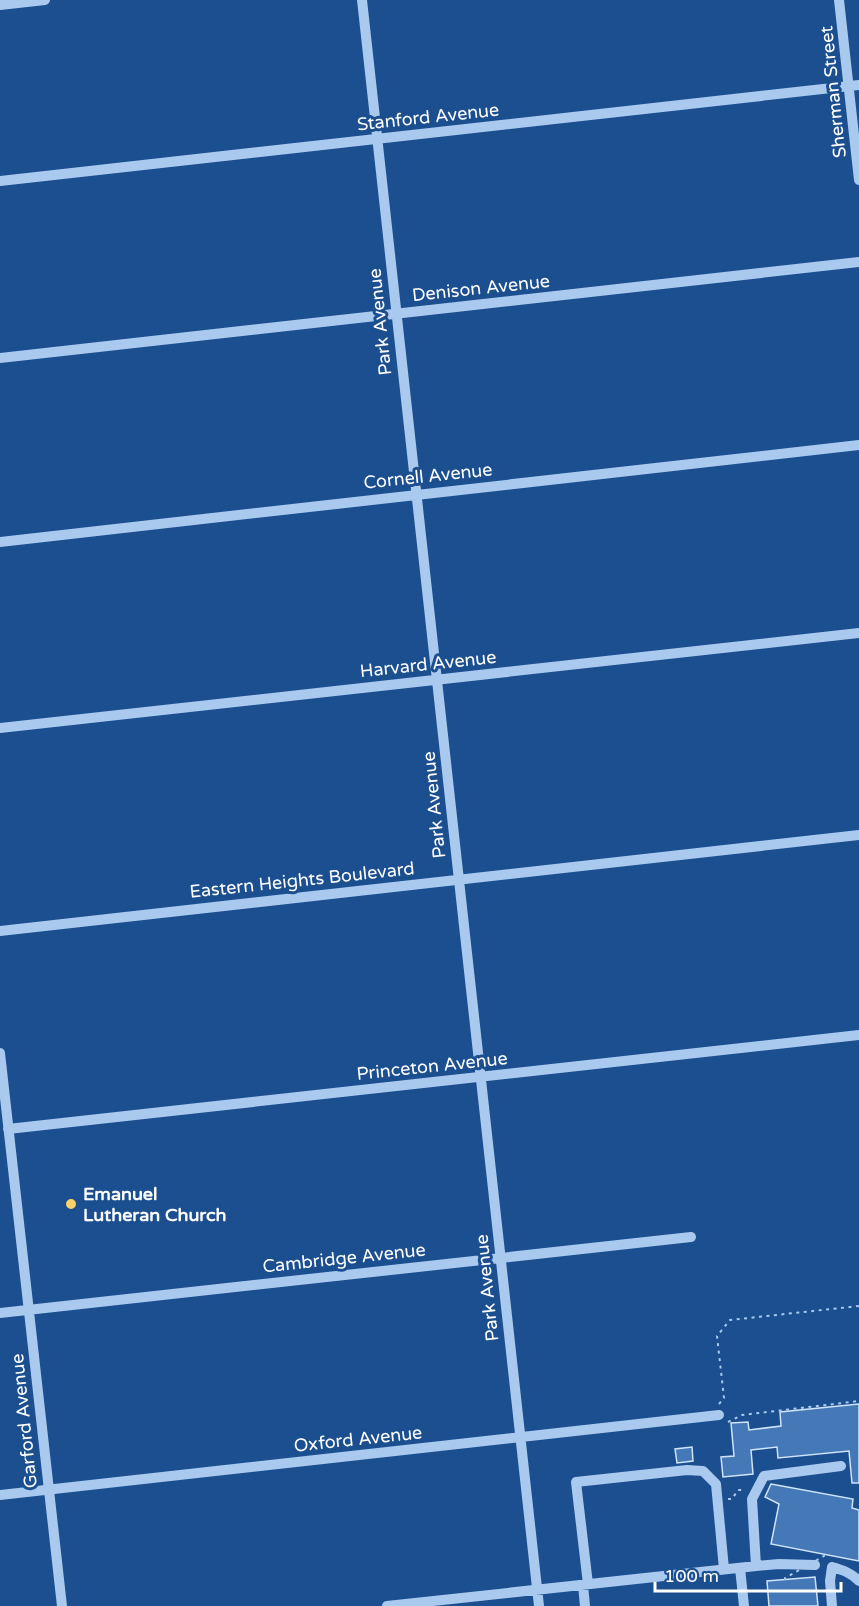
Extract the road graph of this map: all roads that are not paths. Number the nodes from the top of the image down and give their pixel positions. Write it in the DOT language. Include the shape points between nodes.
graph roads {
  1 [pos="45,0"];
  2 [pos="362,0"];
  3 [pos="839,0"];
  4 [pos="0,5"];
  5 [pos="854,86"];
  6 [pos="377,140"];
  7 [pos="859,180"];
  8 [pos="0,181"];
  9 [pos="859,262"];
  10 [pos="396,314"];
  11 [pos="0,358"];
  12 [pos="859,445"];
  13 [pos="416,494"];
  14 [pos="0,542"];
  15 [pos="859,633"];
  16 [pos="436,680"];
  17 [pos="0,729"];
  18 [pos="859,835"];
  19 [pos="458,880"];
  20 [pos="0,931"];
  21 [pos="859,1035"];
  22 [pos="0,1053"];
  23 [pos="480,1077"];
  24 [pos="8,1130"];
  25 [pos="691,1237"];
  26 [pos="501,1257"];
  27 [pos="28,1310"];
  28 [pos="0,1313"];
  29 [pos="720,1416"];
  30 [pos="519,1437"];
  31 [pos="841,1466"];
  32 [pos="49,1490"];
  33 [pos="0,1495"];
  34 [pos="815,1565"];
  35 [pos="756,1566"];
  36 [pos="740,1568"];
  37 [pos="724,1569"];
  38 [pos="859,1581"];
  39 [pos="585,1584"];
  40 [pos="537,1590"];
  41 [pos="62,1606"];
  42 [pos="387,1606"];
  43 [pos="539,1606"];
  44 [pos="585,1606"];
  45 [pos="744,1606"];
  46 [pos="832,1606"];
  1 -- 4 [label="street"];
  2 -- 6 [label="street, Park Avenue"];
  3 -- 5 [label="street, Sherman Street"];
  5 -- 6 [label="street, Stanford Avenue"];
  5 -- 7 [label="street, Sherman Street"];
  6 -- 8 [label="street, Stanford Avenue"];
  6 -- 10 [label="street, Park Avenue"];
  9 -- 10 [label="street, Denison Avenue"];
  10 -- 11 [label="street, Denison Avenue"];
  10 -- 13 [label="street, Park Avenue"];
  12 -- 13 [label="street, Cornell Avenue"];
  13 -- 14 [label="street, Cornell Avenue"];
  13 -- 16 [label="street, Park Avenue"];
  15 -- 16 [label="street, Harvard Avenue"];
  16 -- 17 [label="street, Harvard Avenue"];
  16 -- 19 [label="street, Park Avenue"];
  18 -- 19 [label="street, Eastern Heights Boulevard"];
  19 -- 20 [label="street, Eastern Heights Boulevard"];
  19 -- 23 [label="street, Park Avenue"];
  21 -- 23 [label="street, Princeton Avenue"];
  22 -- 24 [label="street, Garford Avenue"];
  23 -- 24 [label="street, Princeton Avenue"];
  23 -- 26 [label="street, Park Avenue"];
  24 -- 27 [label="street, Garford Avenue"];
  25 -- 26 [label="street, Cambridge Avenue"];
  26 -- 27 [label="street, Cambridge Avenue"];
  26 -- 30 [label="street, Park Avenue"];
  27 -- 28 [label="street, Cambridge Avenue"];
  27 -- 32 [label="street, Garford Avenue"];
  29 -- 30 [label="street, Oxford Avenue"];
  30 -- 32 [label="street, Oxford Avenue"];
  30 -- 40 [label="street, Park Avenue"];
  31 -- 35 [label="street" via="764,1476 752,1499"];
  32 -- 33 [label="street, Oxford Avenue"];
  32 -- 41 [label="street, Garford Avenue"];
  34 -- 35 [label="street"];
  35 -- 36 [label="street"];
  36 -- 37 [label="street"];
  36 -- 45 [label="street"];
  37 -- 39 [label="street"];
  37 -- 39 [label="street" via="716,1485 703,1470 687,1470 576,1482"];
  38 -- 46 [label="street" via="832,1567"];
  39 -- 40 [label="street"];
  39 -- 44 [label="street"];
  40 -- 42 [label="street"];
  40 -- 43 [label="street, Park Avenue"];
}
